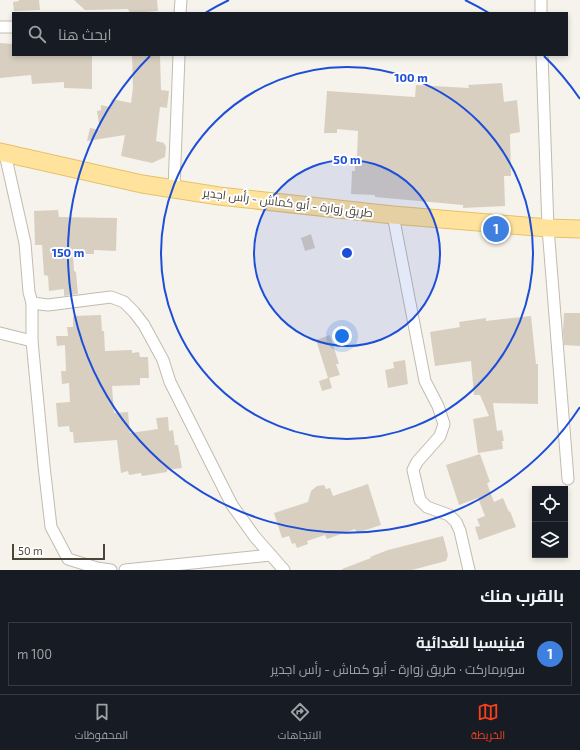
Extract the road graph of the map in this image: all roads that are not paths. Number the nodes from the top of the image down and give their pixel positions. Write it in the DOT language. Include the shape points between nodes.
graph roads {
  1 [pos="181,0"];
  2 [pos="541,0"];
  3 [pos="180,12"];
  4 [pos="541,12"];
  5 [pos="0,27"];
  6 [pos="12,27"];
  7 [pos="178,56"];
  8 [pos="542,56"];
  9 [pos="2,153"];
  10 [pos="174,189"];
  11 [pos="393,215"];
  12 [pos="548,228"];
  13 [pos="580,229"];
  14 [pos="32,304"];
  15 [pos="0,333"];
  16 [pos="32,341"];
  17 [pos="568,479"];
  18 [pos="270,555"];
  19 [pos="111,570"];
  20 [pos="125,570"];
  21 [pos="284,570"];
  22 [pos="469,570"];
  1 -- 3 [label="street"];
  2 -- 4 [label="street"];
  5 -- 6 [label="street"];
  7 -- 10 [label="street"];
  8 -- 12 [label="street"];
  9 -- 10 [label="main road, طريق زوارة - أبو كماش - رأس اجدير"];
  9 -- 14 [label="street" via="25,243"];
  10 -- 11 [label="main road, طريق زوارة - أبو كماش - رأس اجدير"];
  11 -- 12 [label="main road, طريق زوارة - أبو كماش - رأس اجدير"];
  11 -- 22 [label="street" via="425,381 444,424 440,436 413,470 420,500 427,507 449,515 456,522"];
  12 -- 13 [label="main road, طريق زوارة - أبو كماش - رأس اجدير"];
  12 -- 17 [label="street"];
  14 -- 16 [label="street"];
  14 -- 18 [label="street" via="48,305 111,297 124,302 134,312 163,360 170,382 232,505"];
  15 -- 16 [label="street"];
  16 -- 19 [label="street" via="51,527 68,559"];
  18 -- 20 [label="street"];
  18 -- 21 [label="street"];
}
